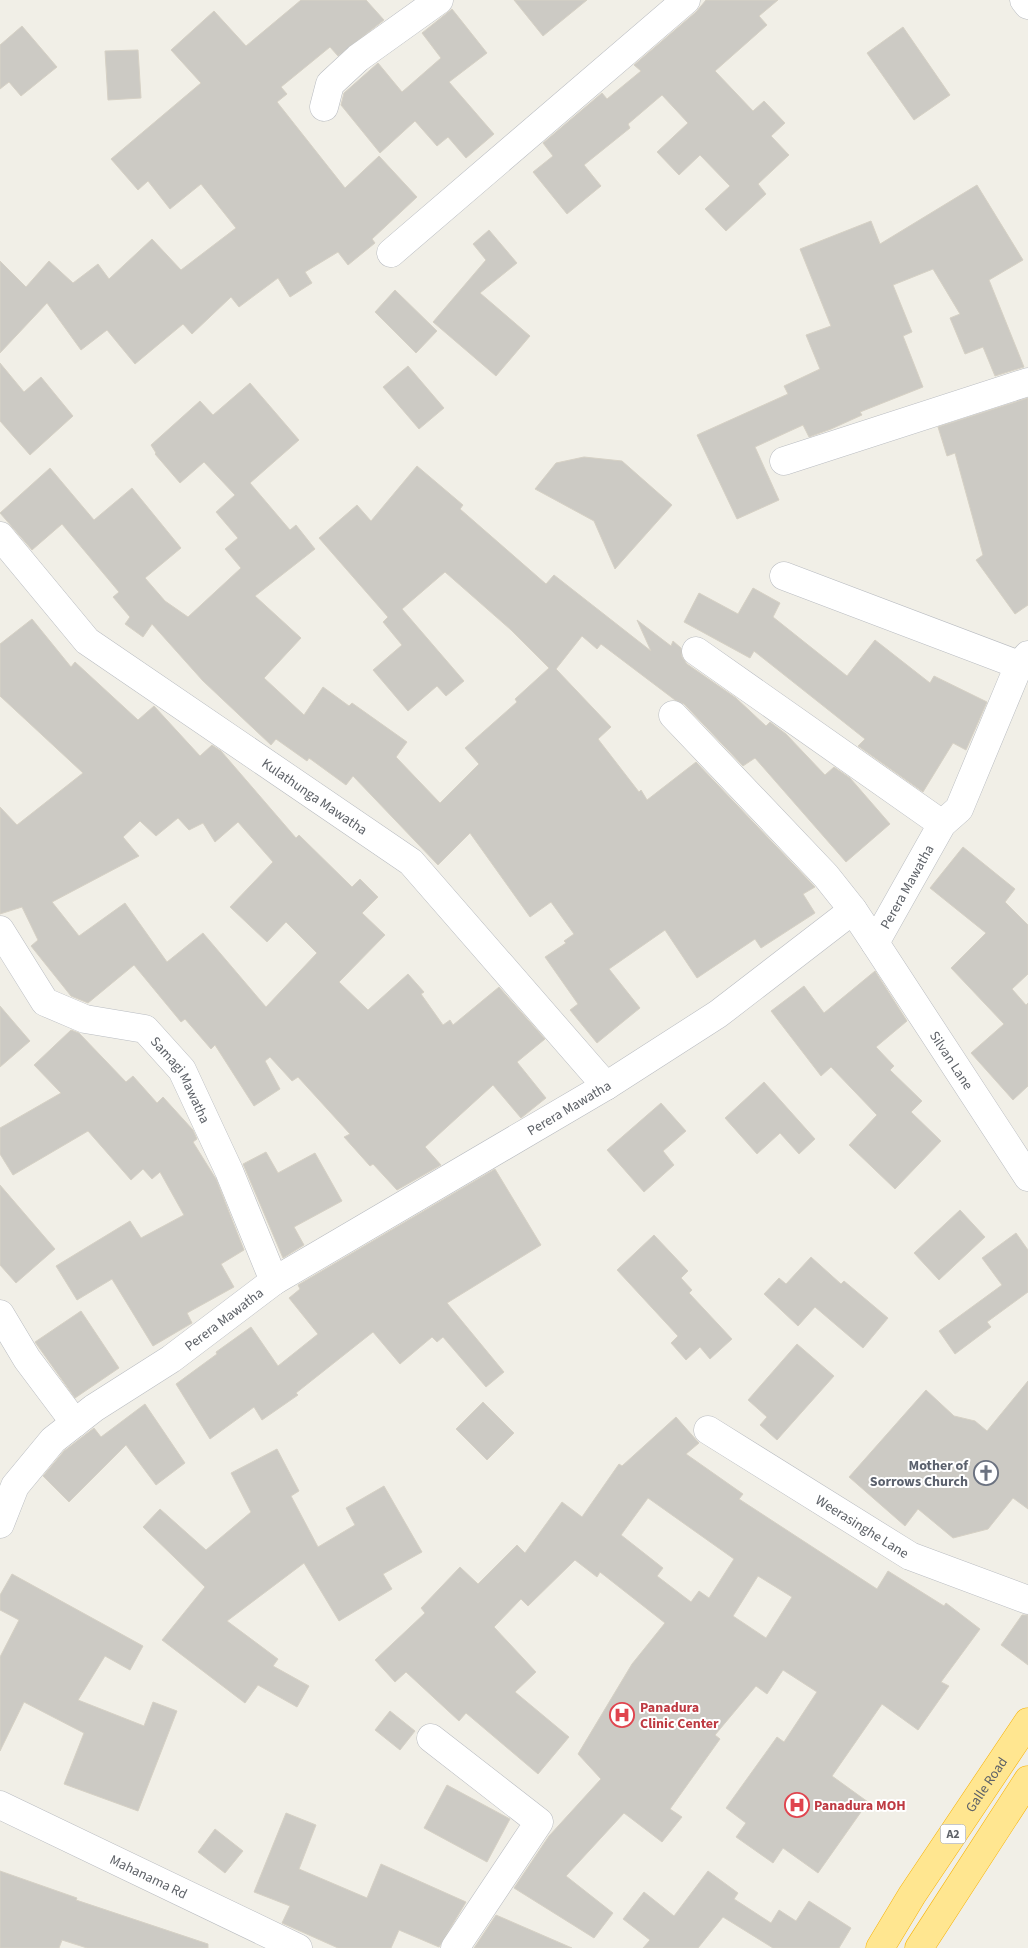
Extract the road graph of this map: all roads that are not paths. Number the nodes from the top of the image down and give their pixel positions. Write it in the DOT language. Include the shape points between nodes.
graph roads {
  1 [pos="440,0"];
  2 [pos="686,0"];
  3 [pos="1024,0"];
  4 [pos="1028,5"];
  5 [pos="324,107"];
  6 [pos="391,254"];
  7 [pos="1028,382"];
  8 [pos="784,460"];
  9 [pos="0,536"];
  10 [pos="784,576"];
  11 [pos="696,651"];
  12 [pos="1023,660"];
  13 [pos="673,715"];
  14 [pos="942,824"];
  15 [pos="853,910"];
  16 [pos="0,930"];
  17 [pos="875,943"];
  18 [pos="606,1086"];
  19 [pos="1028,1177"];
  20 [pos="274,1281"];
  21 [pos="0,1314"];
  22 [pos="75,1423"];
  23 [pos="708,1430"];
  24 [pos="0,1524"];
  25 [pos="1028,1600"];
  26 [pos="1028,1722"];
  27 [pos="431,1738"];
  28 [pos="1028,1780"];
  29 [pos="0,1805"];
  30 [pos="298,1948"];
  31 [pos="456,1948"];
  32 [pos="880,1948"];
  33 [pos="919,1948"];
  1 -- 5 [label="street" via="358,58 330,84"];
  2 -- 6 [label="street"];
  3 -- 4 [label="street"];
  7 -- 8 [label="street"];
  9 -- 18 [label="street, Kulathunga Mawatha" via="87,641 411,862"];
  10 -- 12 [label="street"];
  11 -- 14 [label="street"];
  12 -- 14 [label="street, Perera Mawatha" via="959,809"];
  13 -- 15 [label="street" via="826,876"];
  14 -- 17 [label="street, Perera Mawatha"];
  15 -- 17 [label="street, Perera Mawatha"];
  15 -- 18 [label="street, Perera Mawatha" via="718,1014"];
  16 -- 20 [label="street, Samagi Mawatha" via="45,1002 85,1019 145,1029 182,1070 230,1171"];
  17 -- 19 [label="street, Silvan Lane"];
  18 -- 20 [label="street, Perera Mawatha"];
  20 -- 22 [label="street, Perera Mawatha" via="171,1359"];
  21 -- 22 [label="street" via="27,1359"];
  22 -- 24 [label="street, Perera Mawatha" via="53,1440 15,1486"];
  23 -- 25 [label="street, Weerasinghe Lane" via="910,1556"];
  26 -- 32 [label="highway, Galle Road / A2"];
  27 -- 31 [label="street" via="539,1822"];
  28 -- 33 [label="highway, A2"];
  29 -- 30 [label="street, Mahanama Rd"];
}
